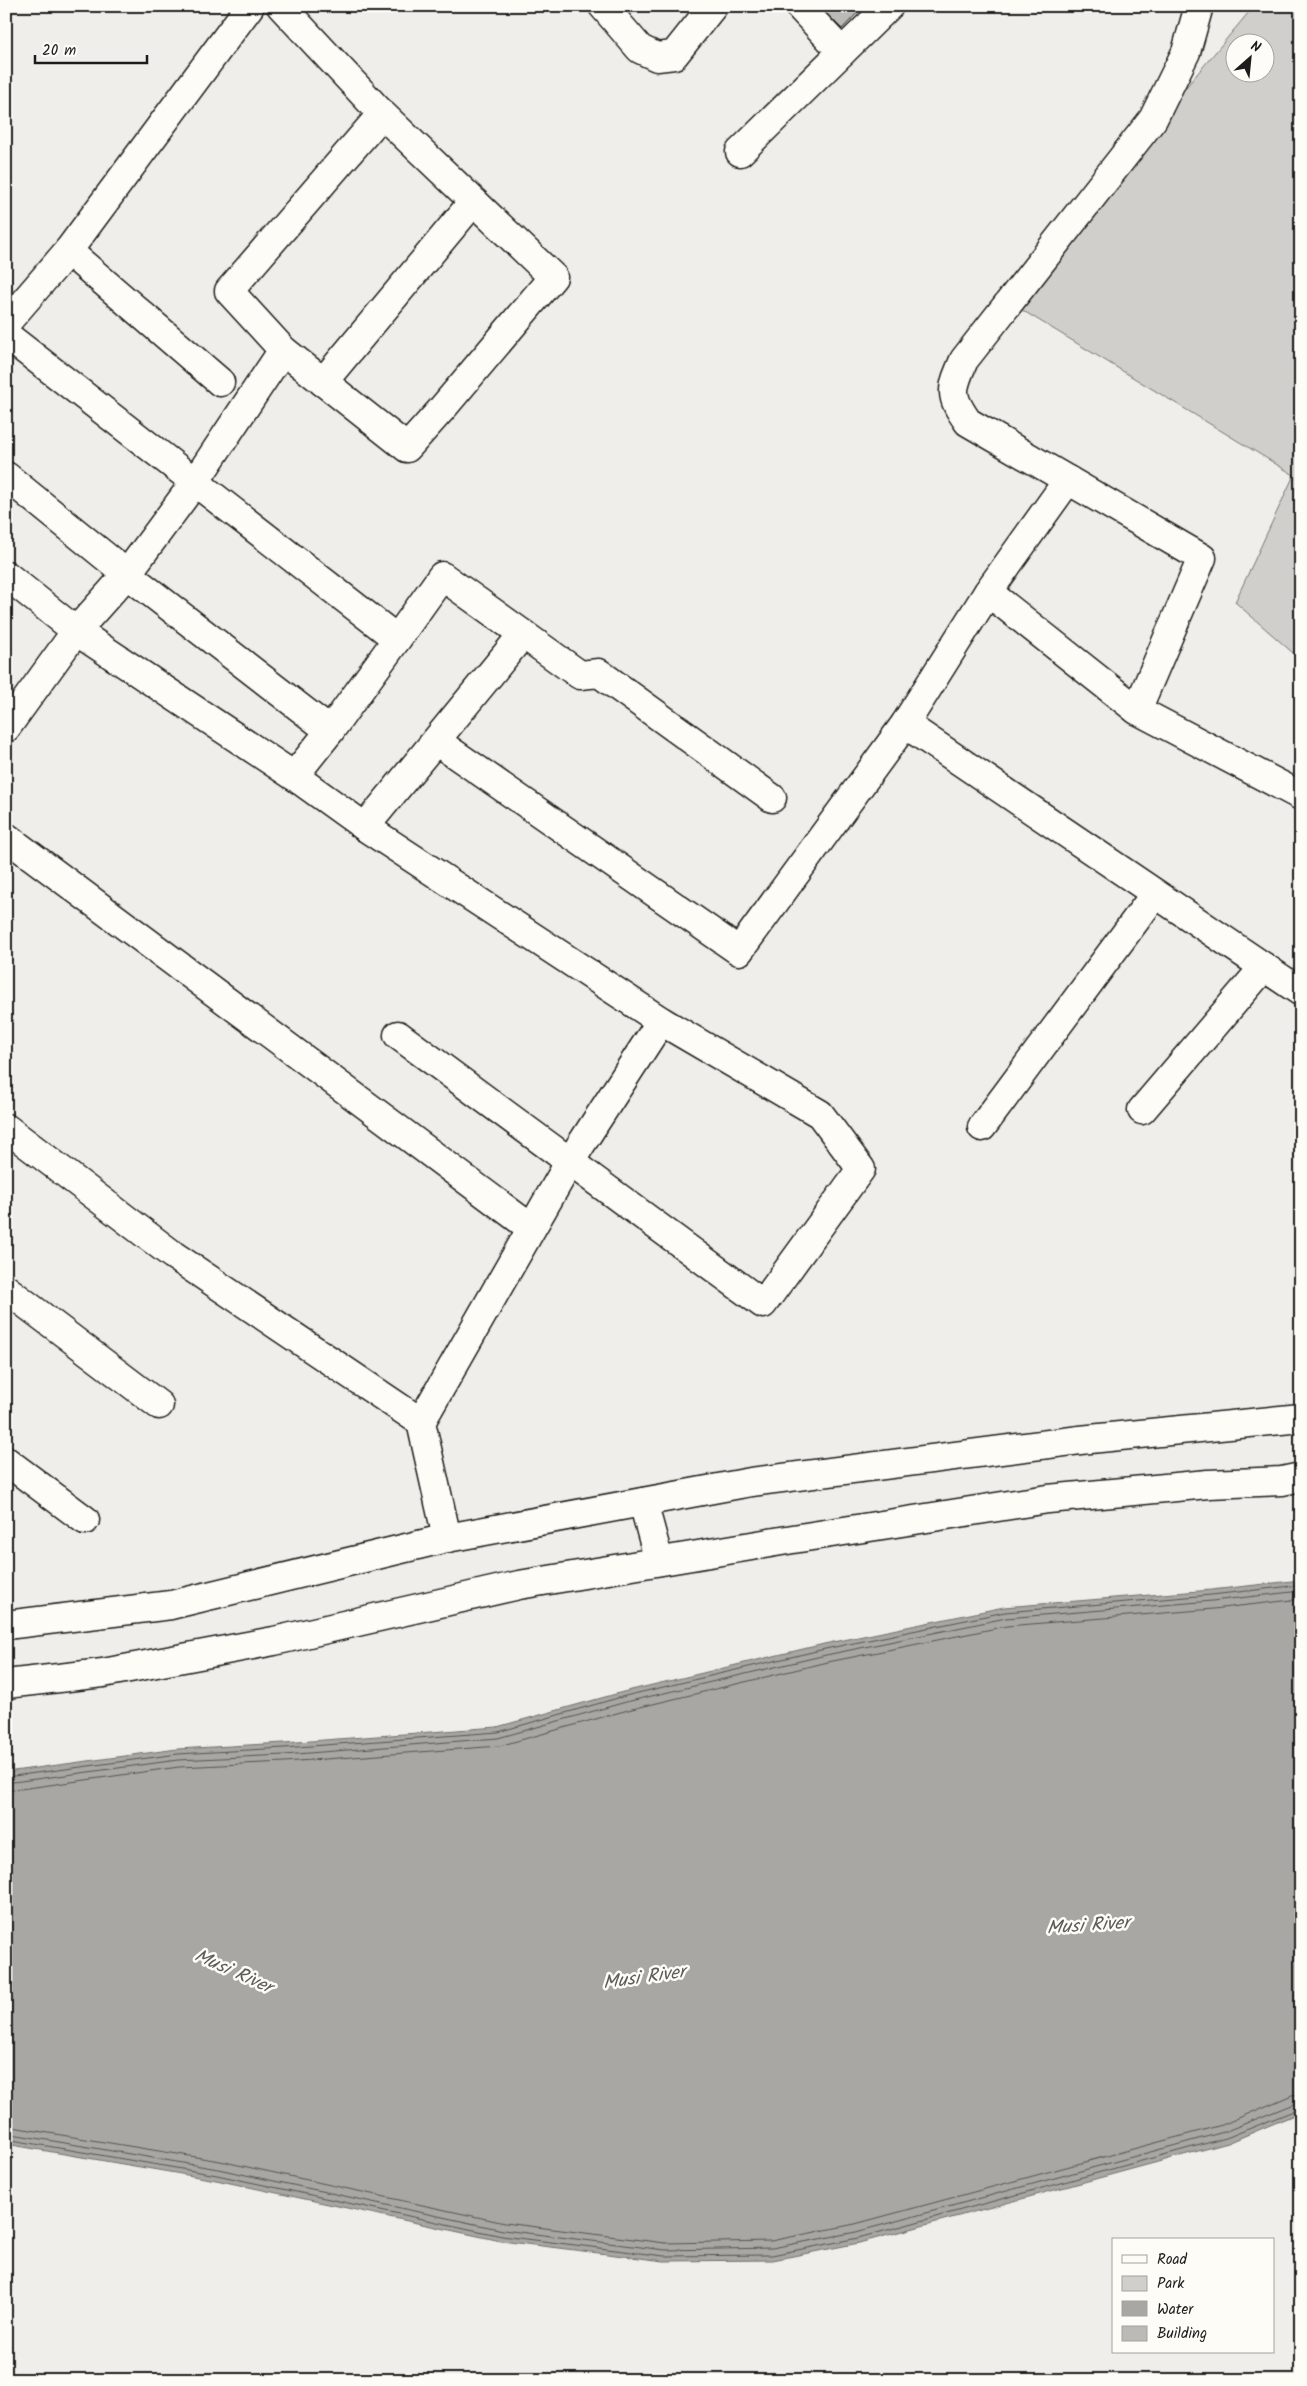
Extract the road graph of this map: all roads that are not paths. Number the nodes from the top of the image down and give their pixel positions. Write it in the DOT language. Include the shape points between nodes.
graph roads {
  1 [pos="250,6"];
  2 [pos="281,6"];
  3 [pos="603,6"];
  4 [pos="713,6"];
  5 [pos="800,6"];
  6 [pos="890,6"];
  7 [pos="1199,6"];
  8 [pos="842,52"];
  9 [pos="382,114"];
  10 [pos="740,152"];
  11 [pos="473,202"];
  12 [pos="68,251"];
  13 [pos="6,323"];
  14 [pos="6,335"];
  15 [pos="283,350"];
  16 [pos="220,382"];
  17 [pos="323,382"];
  18 [pos="6,476"];
  19 [pos="1068,480"];
  20 [pos="195,482"];
  21 [pos="128,574"];
  22 [pos="6,575"];
  23 [pos="988,592"];
  24 [pos="76,631"];
  25 [pos="523,634"];
  26 [pos="397,639"];
  27 [pos="1137,710"];
  28 [pos="905,724"];
  29 [pos="6,728"];
  30 [pos="330,731"];
  31 [pos="436,741"];
  32 [pos="294,776"];
  33 [pos="1301,796"];
  34 [pos="772,798"];
  35 [pos="365,827"];
  36 [pos="6,837"];
  37 [pos="1155,894"];
  38 [pos="1264,967"];
  39 [pos="1301,992"];
  40 [pos="661,1021"];
  41 [pos="398,1035"];
  42 [pos="1142,1110"];
  43 [pos="982,1127"];
  44 [pos="6,1128"];
  45 [pos="570,1163"];
  46 [pos="531,1228"];
  47 [pos="6,1289"];
  48 [pos="159,1405"];
  49 [pos="1301,1418"];
  50 [pos="420,1422"];
  51 [pos="6,1461"];
  52 [pos="1301,1478"];
  53 [pos="643,1502"];
  54 [pos="85,1520"];
  55 [pos="447,1538"];
  56 [pos="660,1561"];
  57 [pos="6,1624"];
  58 [pos="6,1684"];
  1 -- 12 [label="street"];
  2 -- 9 [label="street"];
  3 -- 4 [label="street" via="640,49 657,57 674,55"];
  5 -- 8 [label="street"];
  6 -- 8 [label="street"];
  7 -- 19 [label="street" via="1186,52 1153,119 964,360 954,384 955,403 968,422"];
  8 -- 10 [label="street"];
  9 -- 11 [label="street"];
  9 -- 15 [label="street" via="229,292"];
  11 -- 17 [label="street"];
  11 -- 17 [label="street" via="554,277 407,448"];
  12 -- 13 [label="street"];
  12 -- 16 [label="street"];
  14 -- 20 [label="street"];
  15 -- 17 [label="street"];
  15 -- 20 [label="street"];
  18 -- 21 [label="street"];
  19 -- 23 [label="street"];
  19 -- 27 [label="street" via="1202,558"];
  20 -- 21 [label="street"];
  20 -- 26 [label="street"];
  21 -- 24 [label="street"];
  21 -- 30 [label="street"];
  22 -- 24 [label="street"];
  23 -- 27 [label="street"];
  23 -- 28 [label="street"];
  24 -- 29 [label="street"];
  24 -- 32 [label="street"];
  25 -- 26 [label="street" via="442,576"];
  25 -- 31 [label="street"];
  25 -- 34 [label="street" via="580,675 599,673"];
  26 -- 30 [label="street"];
  27 -- 33 [label="street"];
  28 -- 31 [label="street" via="739,951"];
  28 -- 37 [label="street"];
  30 -- 32 [label="street"];
  31 -- 35 [label="street"];
  32 -- 35 [label="street"];
  35 -- 40 [label="street"];
  36 -- 46 [label="street"];
  37 -- 38 [label="street"];
  37 -- 43 [label="street"];
  38 -- 39 [label="street"];
  38 -- 42 [label="street"];
  40 -- 45 [label="street"];
  40 -- 45 [label="street" via="820,1114 860,1169 762,1304"];
  41 -- 45 [label="street"];
  44 -- 50 [label="street" via="173,1255"];
  45 -- 46 [label="street"];
  46 -- 50 [label="street"];
  47 -- 48 [label="street"];
  49 -- 53 [label="street" via="1080,1440 751,1482"];
  50 -- 55 [label="street"];
  51 -- 54 [label="street"];
  52 -- 56 [label="street" via="1048,1499"];
  53 -- 55 [label="street"];
  53 -- 56 [label="street"];
  55 -- 57 [label="street" via="171,1604"];
  56 -- 58 [label="street" via="519,1585 274,1641 122,1670"];
}
